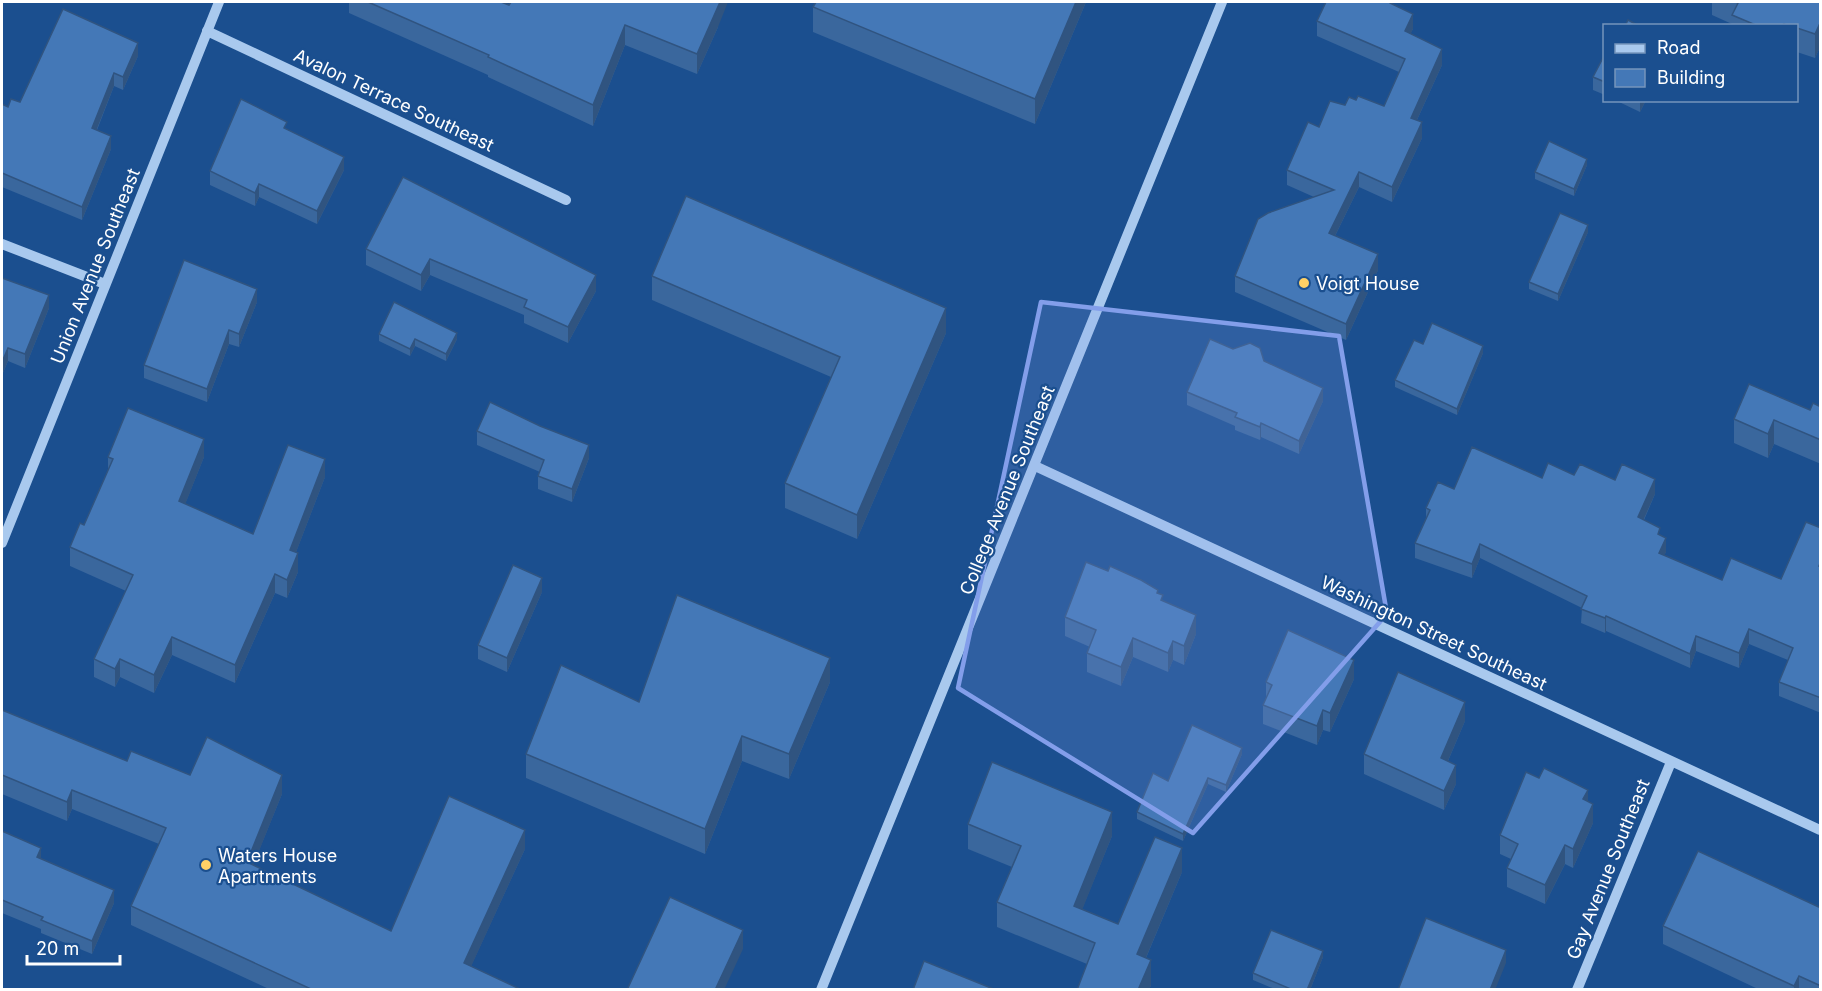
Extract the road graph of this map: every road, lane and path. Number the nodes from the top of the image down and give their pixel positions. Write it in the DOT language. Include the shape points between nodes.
graph roads {
  1 [pos="219,2"];
  2 [pos="1222,2"];
  3 [pos="207,31"];
  4 [pos="566,200"];
  5 [pos="2,244"];
  6 [pos="105,284"];
  7 [pos="1035,466"];
  8 [pos="2,543"];
  9 [pos="1671,762"];
  10 [pos="1821,830"];
  11 [pos="821,990"];
  12 [pos="1577,990"];
  1 -- 3 [label="street, Union Avenue Southeast"];
  2 -- 7 [label="street, College Avenue Southeast"];
  3 -- 4 [label="street, Avalon Terrace Southeast"];
  3 -- 6 [label="street, Union Avenue Southeast"];
  5 -- 6 [label="street"];
  6 -- 8 [label="street, Union Avenue Southeast"];
  7 -- 9 [label="street, Washington Street Southeast"];
  7 -- 11 [label="street, College Avenue Southeast"];
  9 -- 10 [label="street, Washington Street Southeast"];
  9 -- 12 [label="street, Gay Avenue Southeast"];
}
